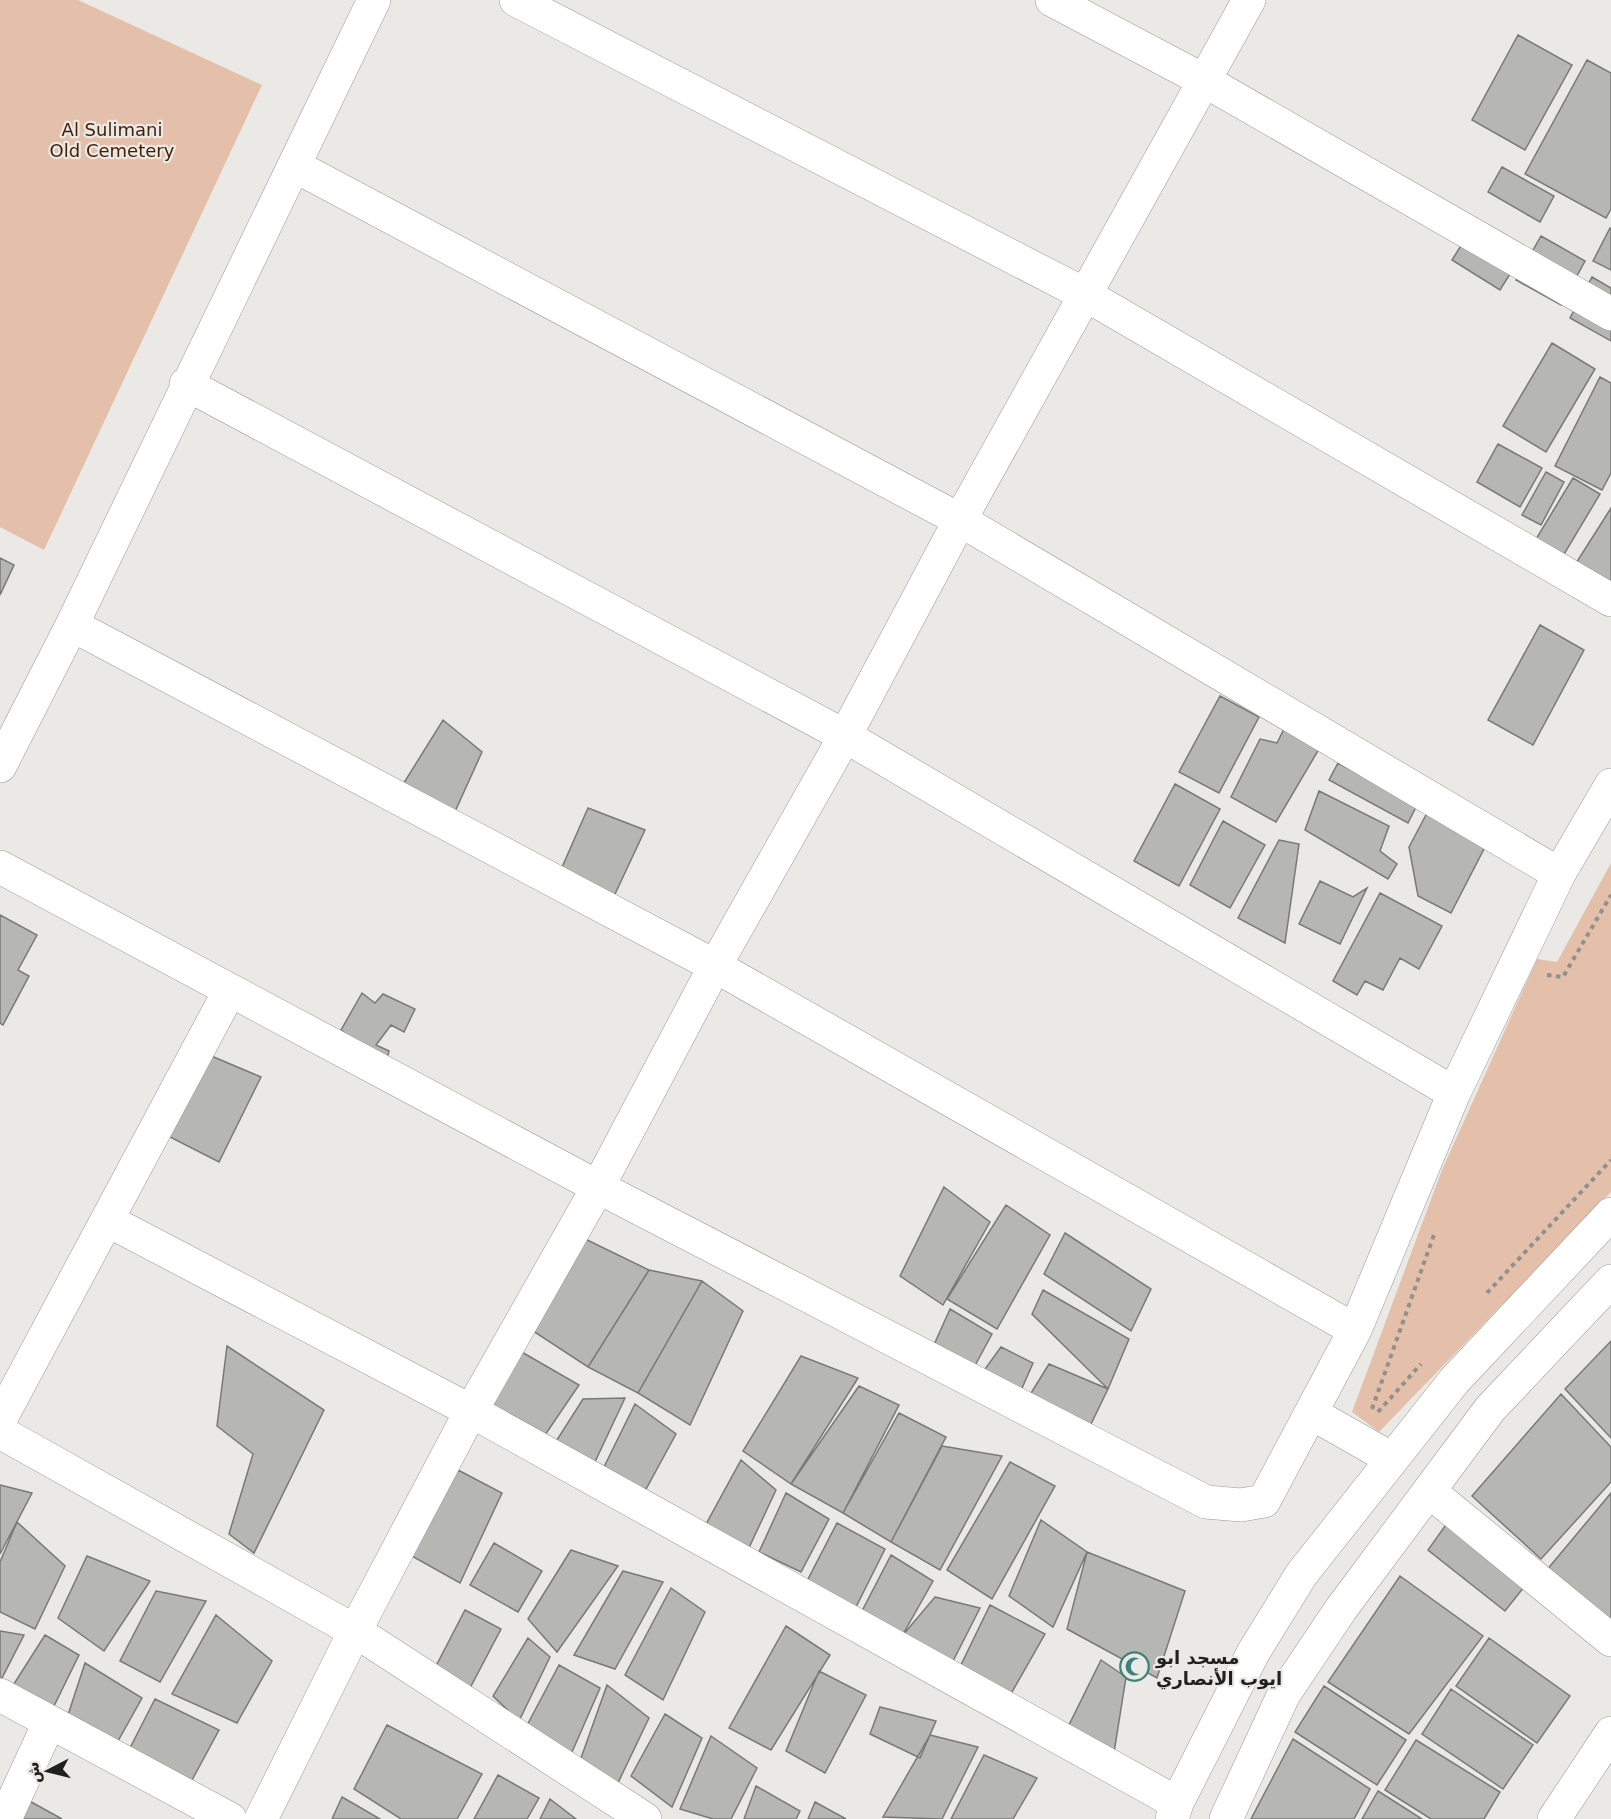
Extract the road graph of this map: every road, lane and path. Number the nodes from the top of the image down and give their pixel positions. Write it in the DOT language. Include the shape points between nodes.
graph roads {
  1 [pos="374,0"];
  2 [pos="516,0"];
  3 [pos="1052,0"];
  4 [pos="1249,0"];
  5 [pos="1205,81"];
  6 [pos="295,166"];
  7 [pos="1086,295"];
  8 [pos="1611,314"];
  9 [pos="186,384"];
  10 [pos="960,520"];
  11 [pos="1611,600"];
  12 [pos="72,625"];
  13 [pos="845,736"];
  14 [pos="0,766"];
  15 [pos="1611,785"];
  16 [pos="0,867"];
  17 [pos="1559,874"];
  18 [pos="1611,895"];
  19 [pos="715,966"];
  20 [pos="1538,974"];
  21 [pos="230,990"];
  22 [pos="1454,1093"];
  23 [pos="598,1188"];
  24 [pos="1611,1214"];
  25 [pos="106,1220"];
  26 [pos="1439,1220"];
  27 [pos="1611,1281"];
  28 [pos="1355,1330"];
  29 [pos="471,1412"];
  30 [pos="1371,1412"];
  31 [pos="1311,1413"];
  32 [pos="0,1420"];
  33 [pos="0,1432"];
  34 [pos="1392,1459"];
  35 [pos="1429,1491"];
  36 [pos="355,1631"];
  37 [pos="1611,1640"];
  38 [pos="0,1695"];
  39 [pos="49,1723"];
  40 [pos="1611,1733"];
  41 [pos="1175,1811"];
  42 [pos="5,1819"];
  43 [pos="230,1819"];
  44 [pos="261,1819"];
  45 [pos="645,1819"];
  46 [pos="1226,1819"];
  47 [pos="1554,1819"];
  1 -- 6 [label="street"];
  2 -- 7 [label="street"];
  3 -- 5 [label="street"];
  4 -- 5 [label="street"];
  5 -- 7 [label="street"];
  5 -- 8 [label="street"];
  6 -- 9 [label="street"];
  6 -- 10 [label="street"];
  7 -- 10 [label="street"];
  7 -- 11 [label="street"];
  9 -- 12 [label="street"];
  9 -- 13 [label="street"];
  10 -- 13 [label="street"];
  10 -- 17 [label="street"];
  12 -- 14 [label="street"];
  12 -- 19 [label="street"];
  13 -- 19 [label="street"];
  13 -- 22 [label="street"];
  15 -- 17 [label="street"];
  16 -- 21 [label="street"];
  17 -- 22 [label="street"];
  18 -- 20 [label="path" via="1563,978"];
  19 -- 23 [label="street"];
  19 -- 28 [label="street"];
  21 -- 23 [label="street"];
  21 -- 25 [label="street"];
  22 -- 28 [label="street"];
  23 -- 29 [label="street"];
  23 -- 31 [label="street" via="1206,1502 1241,1505 1264,1501"];
  24 -- 34 [label="street" via="1454,1381"];
  25 -- 29 [label="street"];
  25 -- 32 [label="street"];
  26 -- 30 [label="path"];
  27 -- 35 [label="street" via="1490,1409"];
  28 -- 31 [label="street"];
  29 -- 36 [label="street"];
  29 -- 41 [label="street"];
  31 -- 34 [label="street"];
  33 -- 36 [label="street"];
  34 -- 41 [label="street" via="1301,1575 1253,1653"];
  35 -- 37 [label="street"];
  35 -- 46 [label="street" via="1341,1609 1284,1694"];
  36 -- 44 [label="street"];
  36 -- 45 [label="street"];
  38 -- 39 [label="street"];
  39 -- 42 [label="street"];
  39 -- 43 [label="street"];
  40 -- 47 [label="street"];
}
